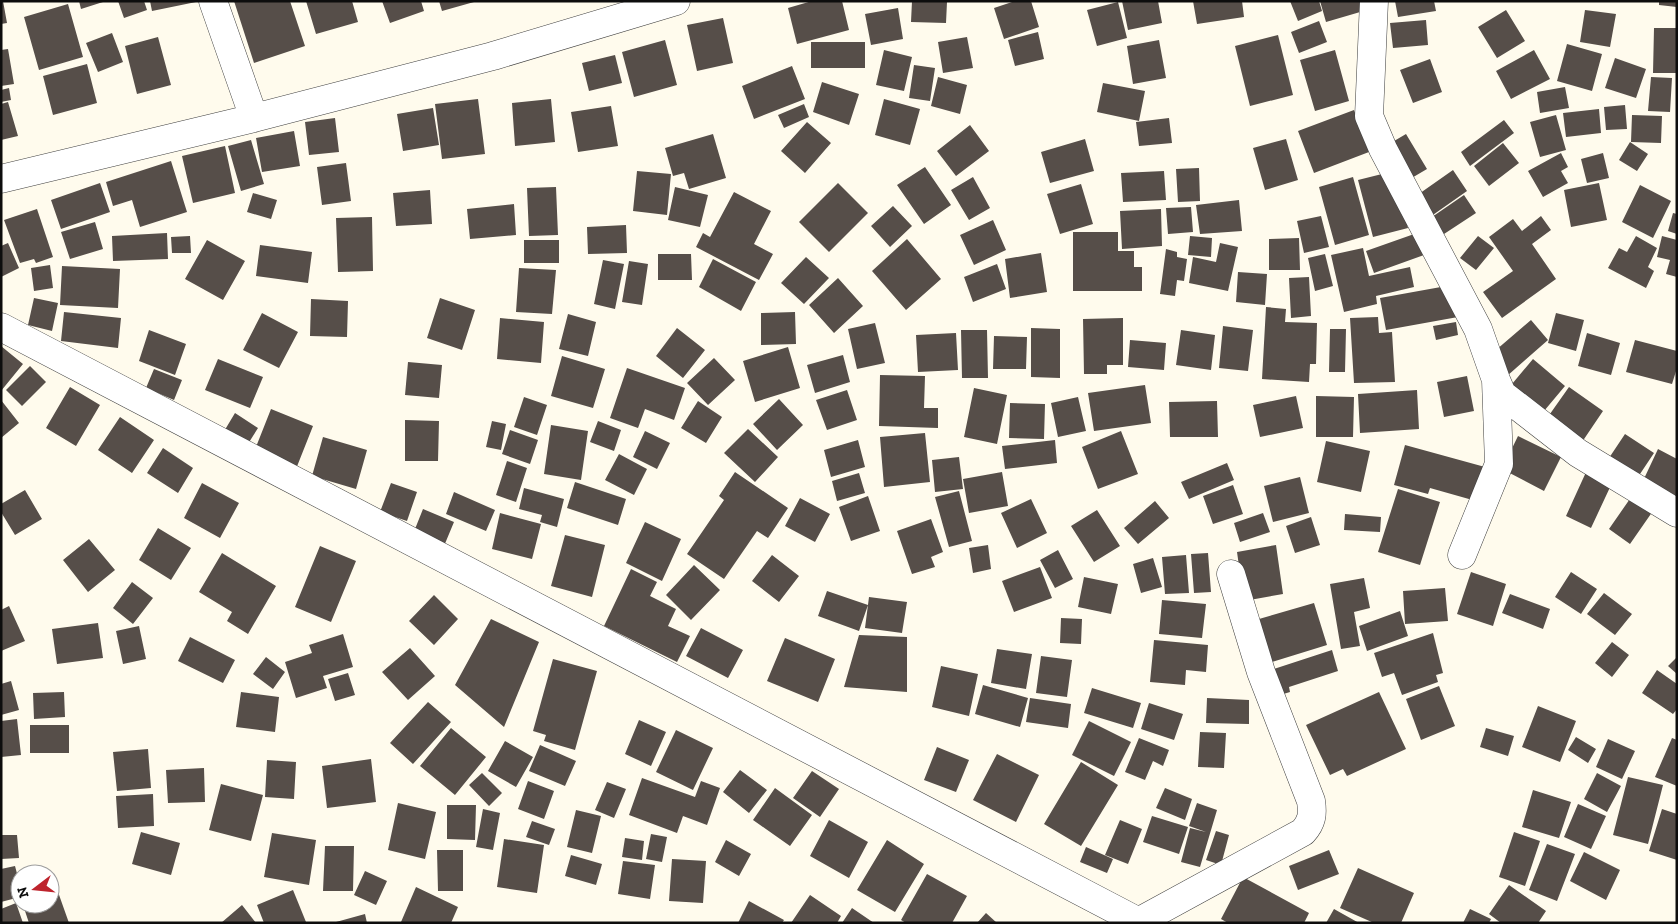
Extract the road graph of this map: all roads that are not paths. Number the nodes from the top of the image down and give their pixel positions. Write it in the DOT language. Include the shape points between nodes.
graph roads {
  1 [pos="213,1"];
  2 [pos="676,1"];
  3 [pos="1374,1"];
  4 [pos="637,6"];
  5 [pos="254,118"];
  6 [pos="1,179"];
  7 [pos="1,327"];
  8 [pos="1496,380"];
  9 [pos="1677,512"];
  10 [pos="1462,555"];
  11 [pos="1230,574"];
  12 [pos="1140,922"];
  1 -- 5 [label="street"];
  2 -- 4 [label="street"];
  3 -- 8 [label="street" via="1369,116 1382,149 1478,329"];
  4 -- 5 [label="street" via="493,56"];
  5 -- 6 [label="street"];
  7 -- 12 [label="street"];
  8 -- 9 [label="street" via="1502,394 1578,453"];
  8 -- 10 [label="street" via="1498,464"];
  11 -- 12 [label="street" via="1261,672 1313,813 1303,832"];
}
